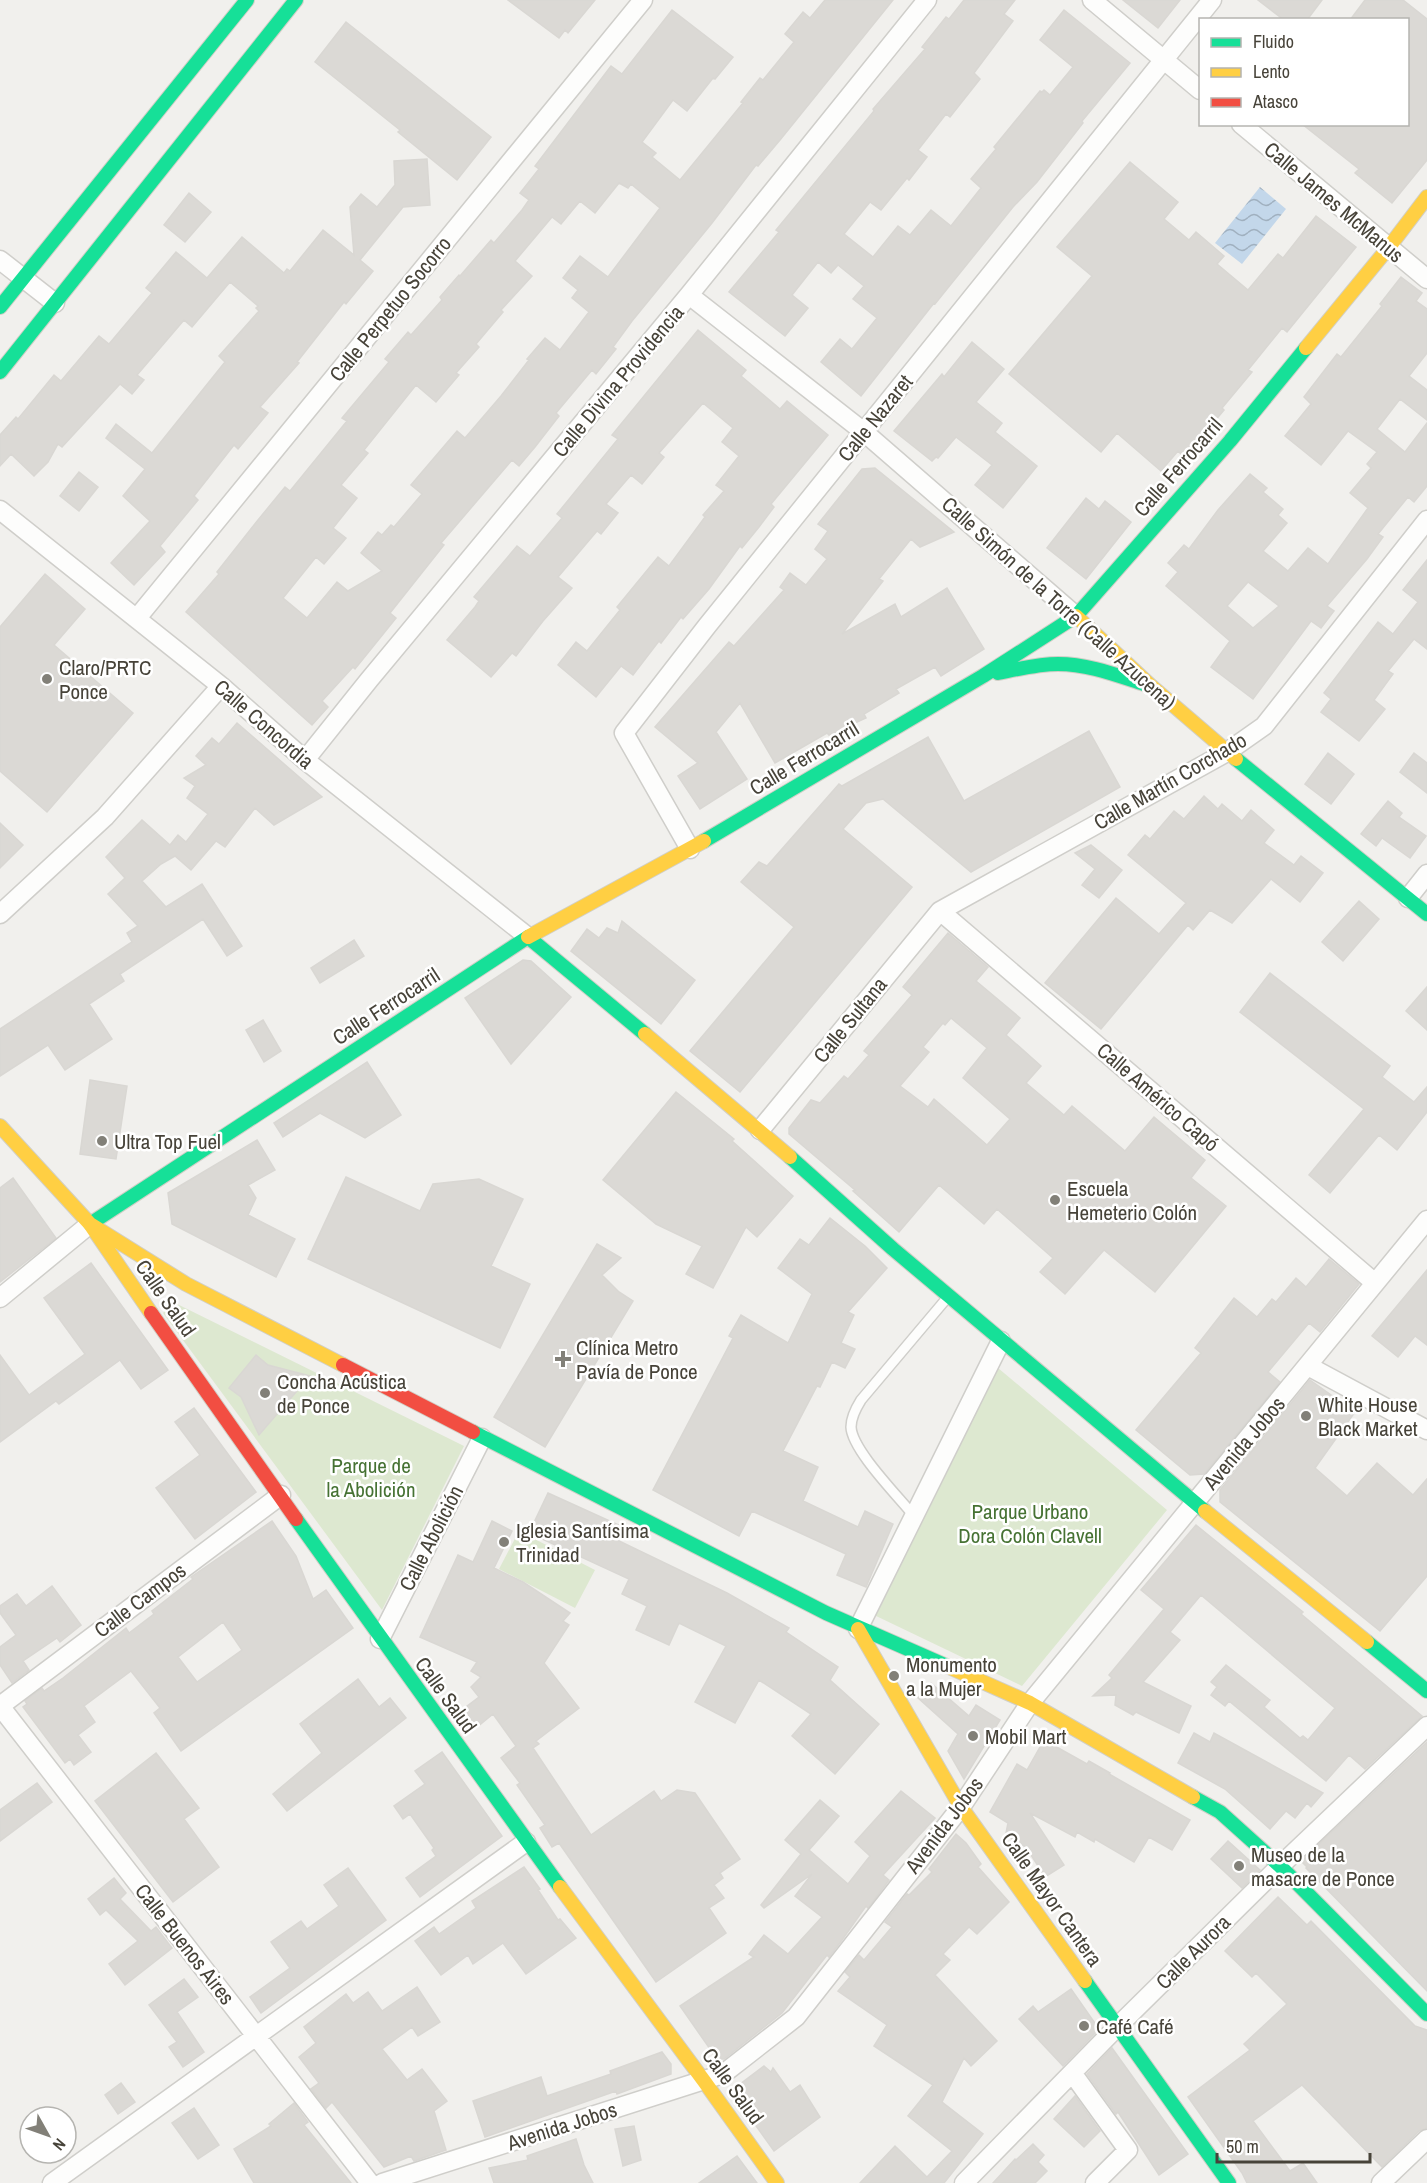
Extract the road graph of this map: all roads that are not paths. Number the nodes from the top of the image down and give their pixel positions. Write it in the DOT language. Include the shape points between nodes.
graph roads {
  1 [pos="247,0"];
  2 [pos="296,0"];
  3 [pos="643,0"];
  4 [pos="927,0"];
  5 [pos="1092,0"];
  6 [pos="1212,0"];
  7 [pos="1165,61"];
  8 [pos="1199,89"];
  9 [pos="1243,126"];
  10 [pos="1427,197"];
  11 [pos="1389,247"];
  12 [pos="0,260"];
  13 [pos="24,279"];
  14 [pos="1427,279"];
  15 [pos="689,295"];
  16 [pos="55,303"];
  17 [pos="0,307"];
  18 [pos="0,372"];
  19 [pos="864,432"];
  20 [pos="0,510"];
  21 [pos="1427,520"];
  22 [pos="1076,616"];
  23 [pos="137,618"];
  24 [pos="983,676"];
  25 [pos="220,686"];
  26 [pos="1151,686"];
  27 [pos="1227,752"];
  28 [pos="305,760"];
  29 [pos="690,849"];
  30 [pos="1427,874"];
  31 [pos="1408,898"];
  32 [pos="940,910"];
  33 [pos="0,914"];
  34 [pos="1427,914"];
  35 [pos="528,938"];
  36 [pos="0,1126"];
  37 [pos="760,1130"];
  38 [pos="1427,1220"];
  39 [pos="90,1224"];
  40 [pos="1375,1283"];
  41 [pos="948,1297"];
  42 [pos="0,1298"];
  43 [pos="1001,1341"];
  44 [pos="1308,1366"];
  45 [pos="1427,1430"];
  46 [pos="482,1438"];
  47 [pos="280,1495"];
  48 [pos="1194,1502"];
  49 [pos="914,1516"];
  50 [pos="858,1629"];
  51 [pos="380,1639"];
  52 [pos="1427,1691"];
  53 [pos="1030,1703"];
  54 [pos="0,1706"];
  55 [pos="1427,1726"];
  56 [pos="961,1807"];
  57 [pos="526,1842"];
  58 [pos="1280,1866"];
  59 [pos="1427,2014"];
  60 [pos="1117,2027"];
  61 [pos="257,2037"];
  62 [pos="1073,2074"];
  63 [pos="704,2081"];
  64 [pos="1427,2139"];
  65 [pos="52,2183"];
  66 [pos="370,2183"];
  67 [pos="382,2183"];
  68 [pos="777,2183"];
  69 [pos="964,2183"];
  70 [pos="1095,2183"];
  71 [pos="1229,2183"];
  72 [pos="1381,2183"];
  1 -- 13 [label="main road"];
  2 -- 16 [label="main road"];
  3 -- 23 [label="street, Calle Perpetuo Socorro"];
  4 -- 15 [label="street, Calle Divina Providencia"];
  5 -- 7 [label="street"];
  6 -- 7 [label="street, Calle Nazaret"];
  7 -- 8 [label="street"];
  7 -- 19 [label="street, Calle Nazaret"];
  9 -- 11 [label="street, Calle James McManus"];
  10 -- 11 [label="main road, Calle Ferrocarril"];
  11 -- 14 [label="street, Calle James McManus"];
  11 -- 22 [label="main road, Calle Ferrocarril" via="1230,441"];
  12 -- 13 [label="street"];
  13 -- 16 [label="street"];
  13 -- 17 [label="main road"];
  15 -- 19 [label="street, Calle Simón de la Torre (Calle Azucena)"];
  15 -- 28 [label="street, Calle Divina Providencia"];
  16 -- 18 [label="main road"];
  19 -- 22 [label="street, Calle Simón de la Torre (Calle Azucena)"];
  19 -- 29 [label="street, Calle Nazaret" via="624,733"];
  20 -- 23 [label="street, Calle Concordia"];
  21 -- 27 [label="street, Calle Martín Corchado" via="1264,726"];
  22 -- 24 [label="main road, Calle Ferrocarril"];
  22 -- 26 [label="main road, Calle Simón de la Torre (Calle Azucena)"];
  23 -- 25 [label="street, Calle Concordia"];
  24 -- 26 [label="main road" via="1039,664 1065,664"];
  24 -- 29 [label="main road, Calle Ferrocarril"];
  25 -- 28 [label="street, Calle Concordia"];
  25 -- 33 [label="street" via="105,817"];
  26 -- 27 [label="main road, Calle Simón de la Torre (Calle Azucena)"];
  27 -- 31 [label="main road, Calle Simón de la Torre (Calle Azucena)"];
  27 -- 32 [label="street, Calle Martín Corchado"];
  28 -- 35 [label="street, Calle Concordia"];
  29 -- 35 [label="main road, Calle Ferrocarril"];
  30 -- 31 [label="street"];
  31 -- 34 [label="main road, Calle Simón de la Torre (Calle Azucena)"];
  32 -- 37 [label="street, Calle Sultana"];
  32 -- 40 [label="street, Calle Américo Capó"];
  35 -- 37 [label="main road"];
  35 -- 39 [label="main road, Calle Ferrocarril"];
  36 -- 39 [label="main road"];
  37 -- 41 [label="main road"];
  38 -- 40 [label="street, Avenida Jobos"];
  39 -- 42 [label="street"];
  39 -- 46 [label="main road" via="186,1284"];
  39 -- 47 [label="main road, Calle Salud"];
  40 -- 44 [label="street, Avenida Jobos"];
  41 -- 43 [label="main road"];
  41 -- 49 [label="lane" via="861,1400 852,1420 854,1442"];
  43 -- 48 [label="main road"];
  43 -- 49 [label="street"];
  44 -- 45 [label="street"];
  44 -- 48 [label="street, Avenida Jobos"];
  46 -- 50 [label="main road"];
  46 -- 51 [label="street, Calle Abolición"];
  47 -- 51 [label="main road, Calle Salud"];
  47 -- 54 [label="street, Calle Campos"];
  48 -- 52 [label="main road"];
  48 -- 53 [label="street, Avenida Jobos"];
  49 -- 50 [label="street"];
  50 -- 53 [label="main road"];
  50 -- 56 [label="main road, Calle Mayor Cantera"];
  51 -- 57 [label="main road, Calle Salud"];
  53 -- 56 [label="street, Avenida Jobos"];
  53 -- 58 [label="main road" via="1220,1812"];
  54 -- 61 [label="street, Calle Buenos Aires"];
  55 -- 58 [label="street, Calle Aurora"];
  56 -- 60 [label="main road, Calle Mayor Cantera"];
  56 -- 63 [label="street, Avenida Jobos" via="796,2017 723,2074"];
  57 -- 61 [label="street"];
  57 -- 63 [label="main road, Calle Salud"];
  58 -- 59 [label="main road"];
  58 -- 60 [label="street, Calle Aurora"];
  60 -- 62 [label="street, Calle Aurora"];
  60 -- 71 [label="main road, Calle Mayor Cantera"];
  61 -- 65 [label="street"];
  61 -- 66 [label="street, Calle Buenos Aires"];
  62 -- 69 [label="street, Calle Aurora"];
  62 -- 70 [label="street" via="1128,2150"];
  63 -- 67 [label="street, Avenida Jobos"];
  63 -- 68 [label="main road, Calle Salud"];
  64 -- 72 [label="street"];
}
